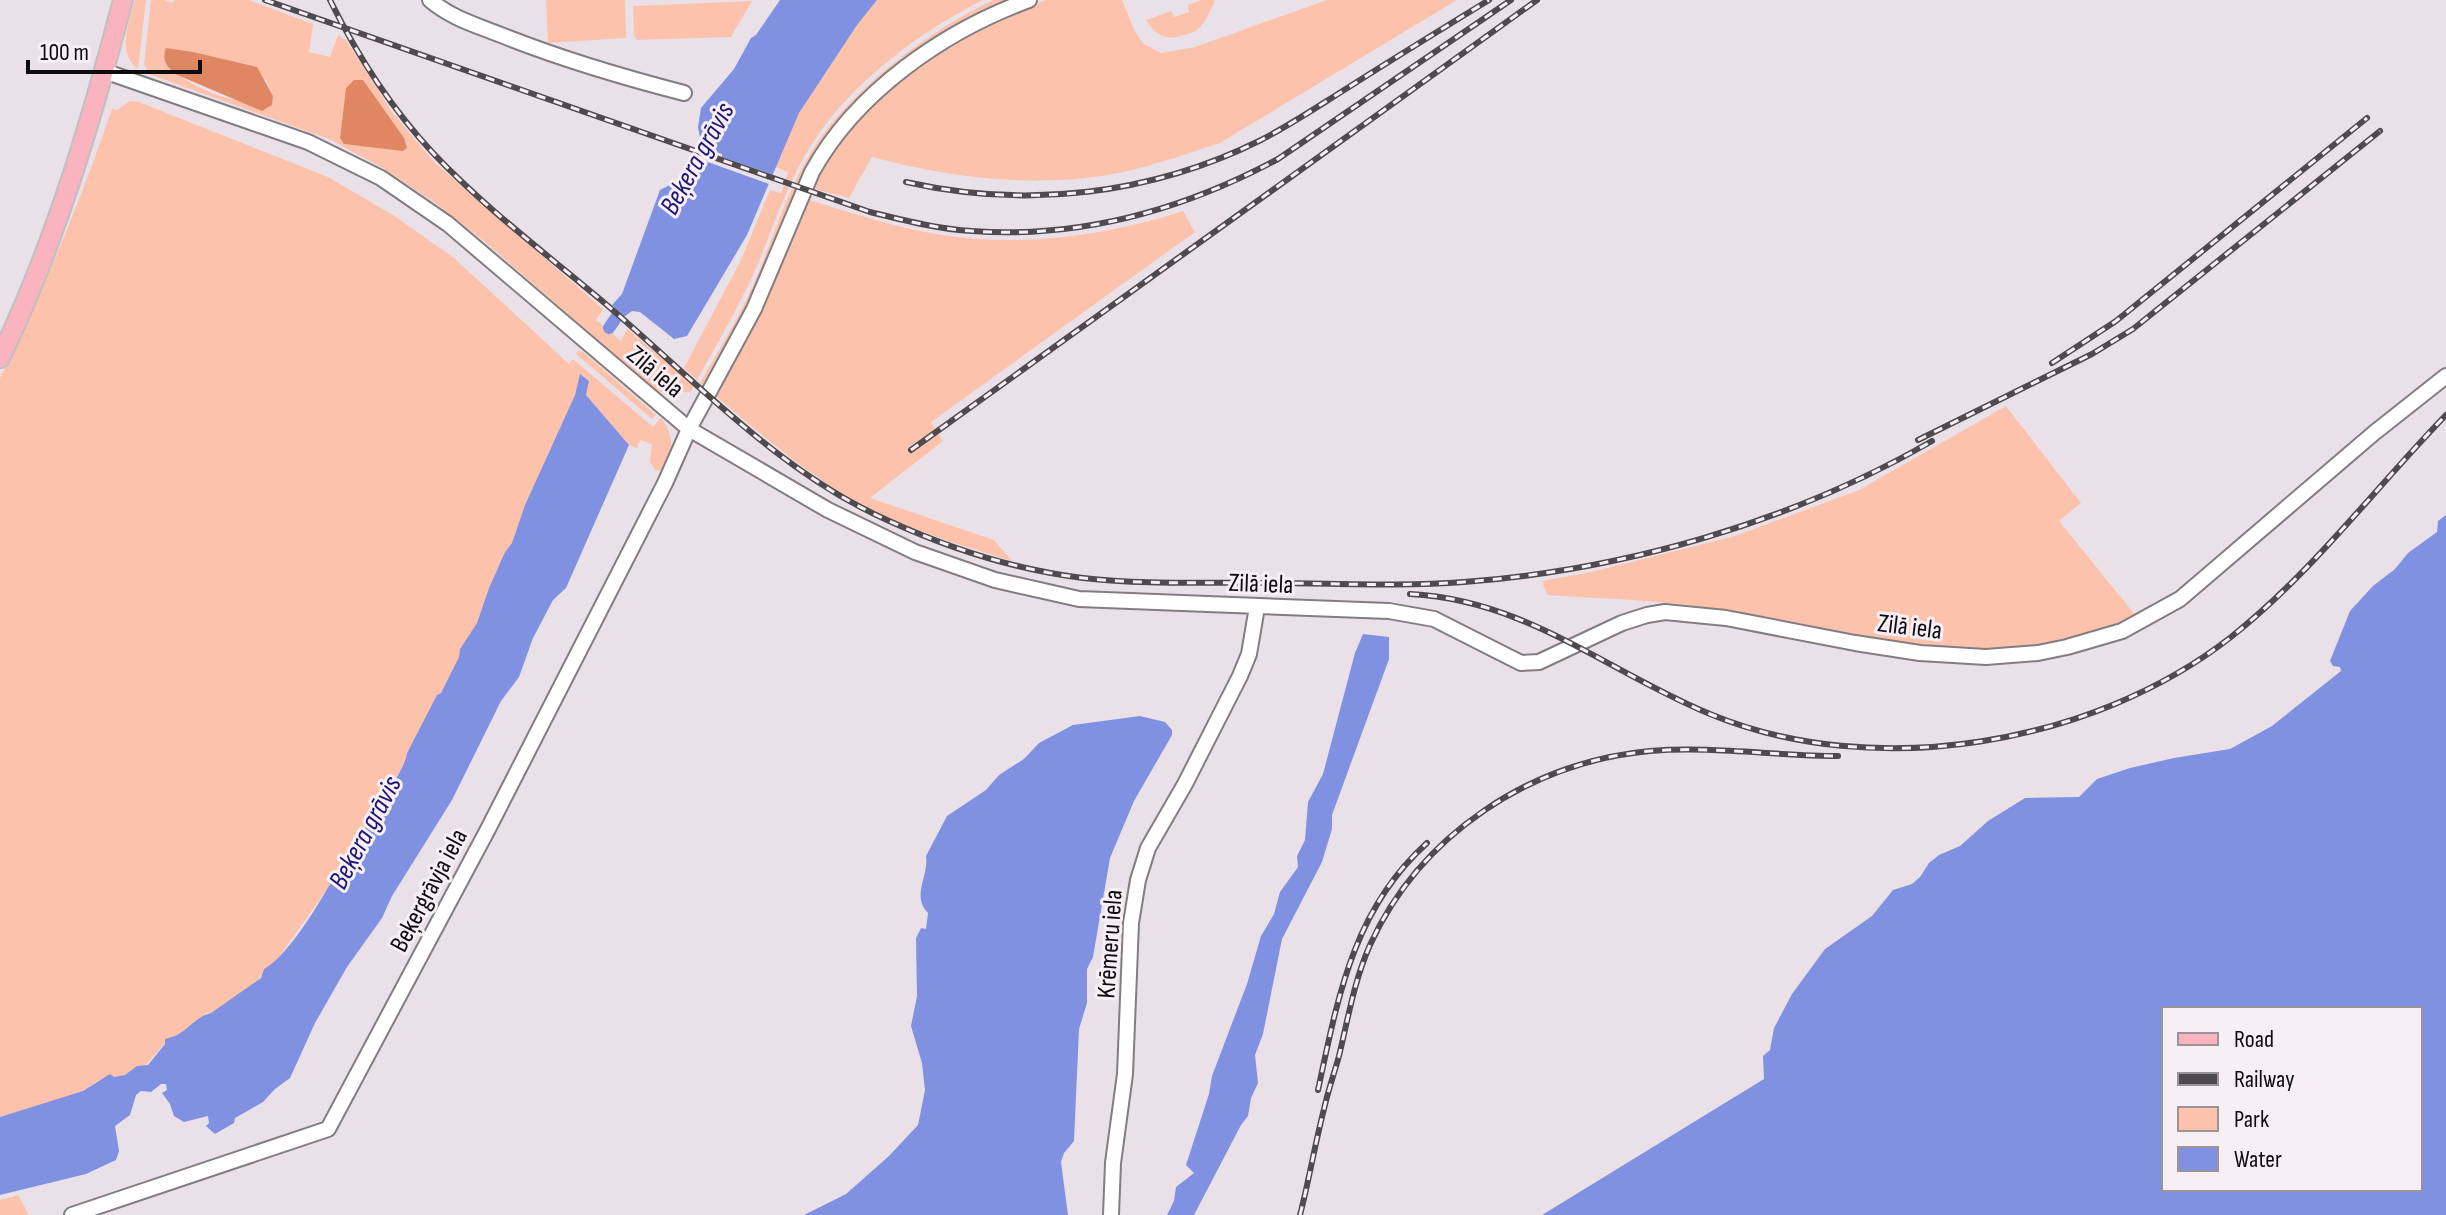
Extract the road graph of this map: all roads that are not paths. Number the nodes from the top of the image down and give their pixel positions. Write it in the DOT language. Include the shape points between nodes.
graph roads {
  1 [pos="123,0"];
  2 [pos="430,0"];
  3 [pos="1029,0"];
  4 [pos="104,71"];
  5 [pos="684,93"];
  6 [pos="0,358"];
  7 [pos="2446,376"];
  8 [pos="689,429"];
  9 [pos="1257,607"];
  10 [pos="72,1215"];
  11 [pos="1111,1215"];
  1 -- 4 [label="main road"];
  2 -- 5 [label="street" via="445,14 534,48"];
  3 -- 8 [label="street, Beķergrāvja iela" via="951,37 872,96 839,129 812,172 754,309"];
  4 -- 6 [label="main road" via="57,219"];
  4 -- 8 [label="street, Zilā iela" via="308,142 392,185 469,242"];
  7 -- 9 [label="street, Zilā iela" via="2180,599 2122,631 2038,653 1920,653 1683,612 1647,615 1539,662 1521,663 1434,619 1389,611"];
  8 -- 9 [label="street, Zilā iela" via="842,518 960,569 1079,599"];
  8 -- 10 [label="street, Beķergrāvja iela" via="487,831 328,1129"];
  9 -- 11 [label="street, Krēmeru iela" via="1240,676 1148,848 1138,880"];
}
